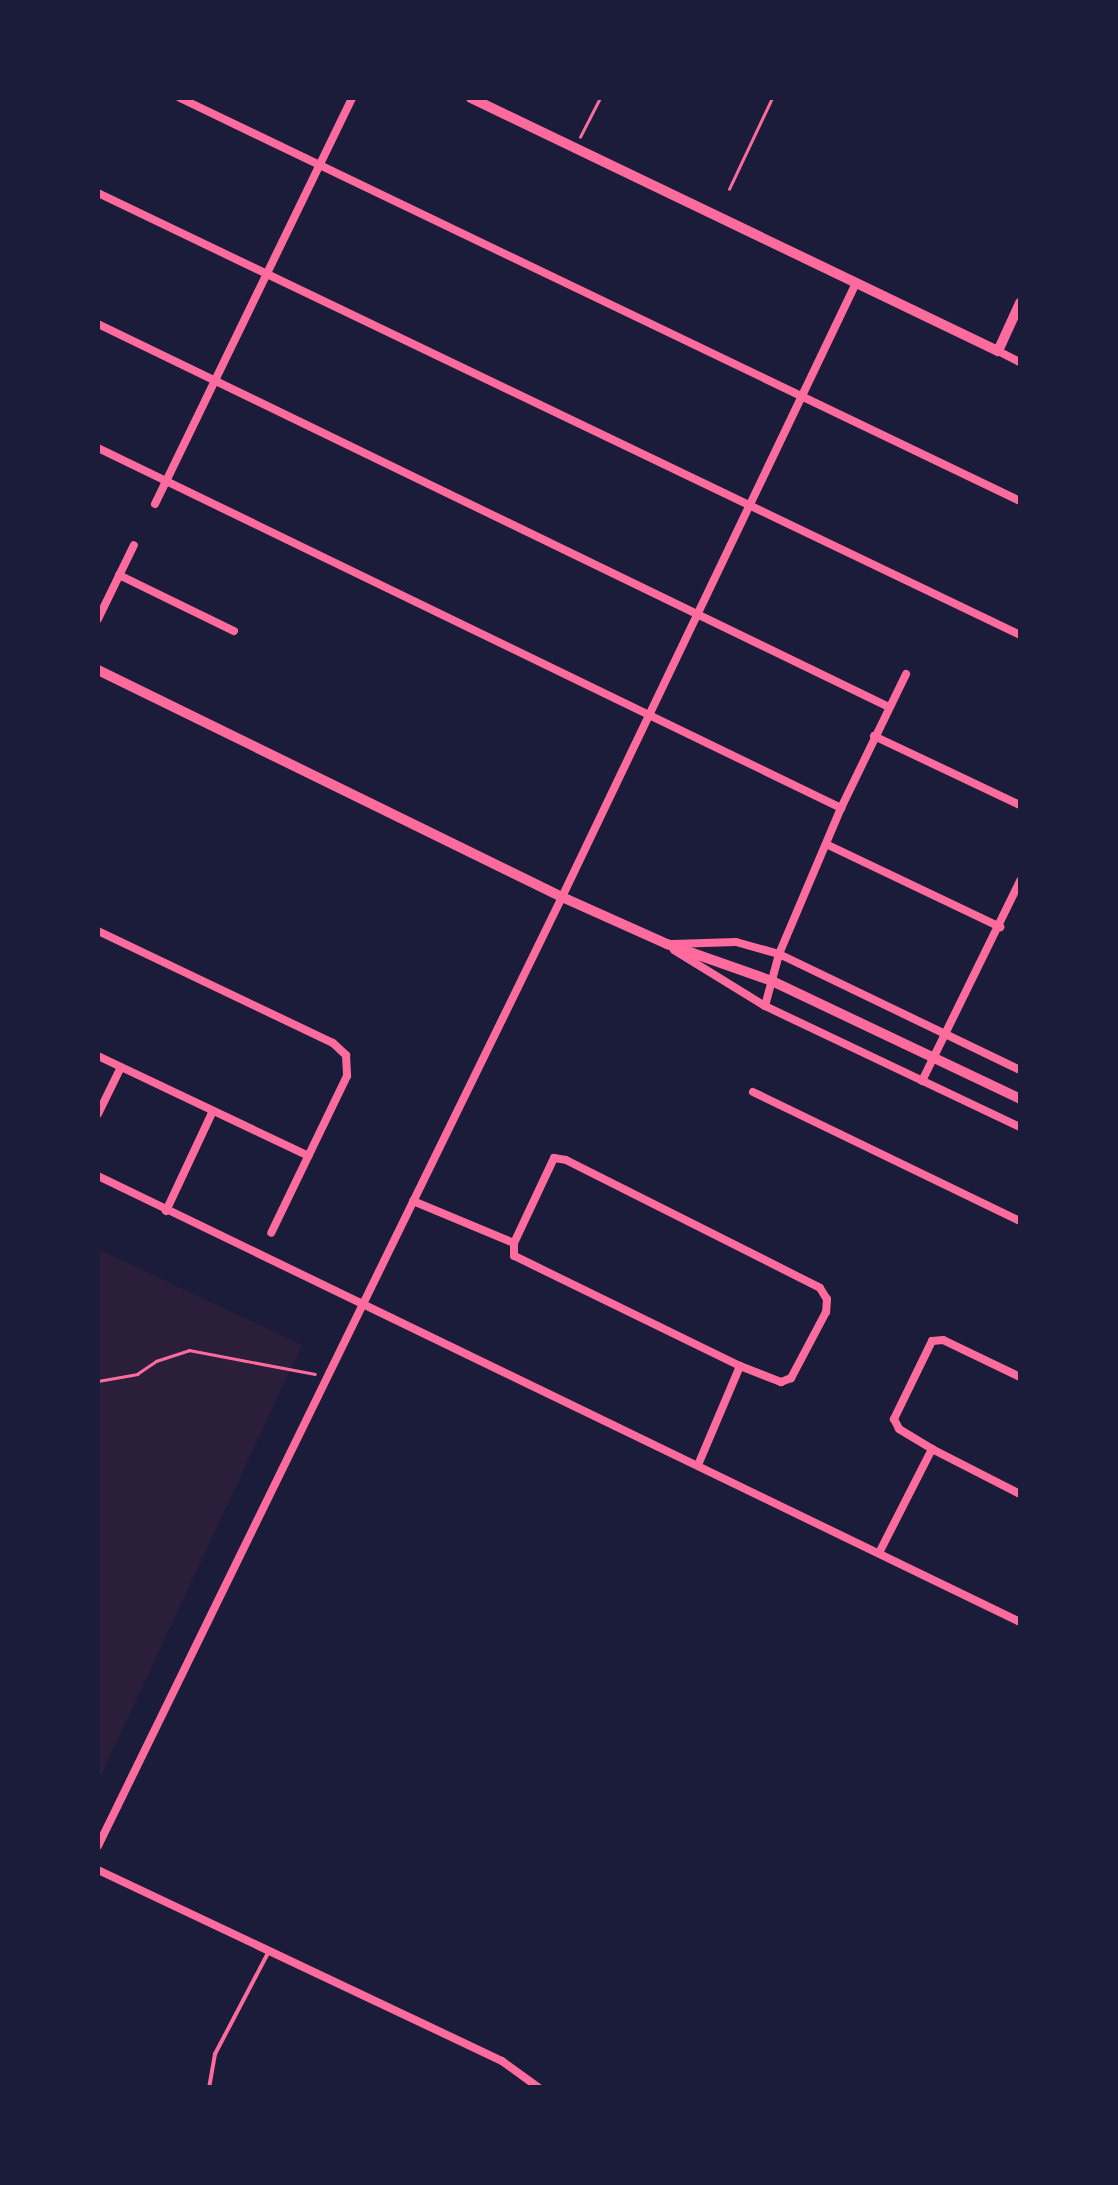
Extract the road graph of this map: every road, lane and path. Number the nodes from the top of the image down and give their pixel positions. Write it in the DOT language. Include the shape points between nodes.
graph roads {
  1 [pos="180,98"];
  2 [pos="352,98"];
  3 [pos="471,98"];
  4 [pos="600,98"];
  5 [pos="772,98"];
  6 [pos="575,148"];
  7 [pos="320,166"];
  8 [pos="728,189"];
  9 [pos="98,193"];
  10 [pos="268,275"];
  11 [pos="856,283"];
  12 [pos="1020,303"];
  13 [pos="98,324"];
  14 [pos="998,351"];
  15 [pos="1020,362"];
  16 [pos="217,382"];
  17 [pos="803,397"];
  18 [pos="98,448"];
  19 [pos="164,480"];
  20 [pos="1020,501"];
  21 [pos="155,504"];
  22 [pos="750,504"];
  23 [pos="134,545"];
  24 [pos="119,575"];
  25 [pos="698,612"];
  26 [pos="98,619"];
  27 [pos="234,631"];
  28 [pos="1020,635"];
  29 [pos="98,670"];
  30 [pos="906,674"];
  31 [pos="889,706"];
  32 [pos="647,717"];
  33 [pos="874,736"];
  34 [pos="1020,805"];
  35 [pos="840,808"];
  36 [pos="828,845"];
  37 [pos="1020,881"];
  38 [pos="562,897"];
  39 [pos="1000,926"];
  40 [pos="98,931"];
  41 [pos="666,944"];
  42 [pos="780,954"];
  43 [pos="772,980"];
  44 [pos="765,1006"];
  45 [pos="946,1034"];
  46 [pos="98,1056"];
  47 [pos="933,1058"];
  48 [pos="120,1067"];
  49 [pos="1020,1070"];
  50 [pos="922,1080"];
  51 [pos="753,1092"];
  52 [pos="1020,1099"];
  53 [pos="212,1113"];
  54 [pos="98,1114"];
  55 [pos="1020,1127"];
  56 [pos="310,1156"];
  57 [pos="98,1176"];
  58 [pos="412,1201"];
  59 [pos="166,1211"];
  60 [pos="1019,1217"];
  61 [pos="271,1232"];
  62 [pos="514,1242"];
  63 [pos="360,1306"];
  64 [pos="740,1366"];
  65 [pos="326,1377"];
  66 [pos="1020,1377"];
  67 [pos="98,1381"];
  68 [pos="932,1449"];
  69 [pos="698,1465"];
  70 [pos="1020,1494"];
  71 [pos="880,1553"];
  72 [pos="1020,1622"];
  73 [pos="98,1846"];
  74 [pos="98,1870"];
  75 [pos="269,1951"];
  76 [pos="535,2086"];
  77 [pos="209,2088"];
  1 -- 7 [label="street"];
  2 -- 7 [label="street"];
  3 -- 6 [label="street"];
  4 -- 6 [label="path"];
  5 -- 8 [label="path"];
  6 -- 11 [label="street"];
  7 -- 10 [label="street"];
  7 -- 17 [label="street"];
  9 -- 10 [label="street"];
  10 -- 16 [label="street"];
  10 -- 22 [label="street"];
  11 -- 14 [label="street"];
  11 -- 17 [label="street"];
  12 -- 14 [label="street"];
  13 -- 16 [label="street"];
  14 -- 15 [label="street"];
  16 -- 19 [label="street"];
  16 -- 25 [label="street"];
  17 -- 20 [label="street"];
  17 -- 22 [label="street"];
  18 -- 19 [label="street"];
  19 -- 21 [label="street"];
  19 -- 32 [label="street"];
  22 -- 25 [label="street"];
  22 -- 28 [label="street"];
  23 -- 24 [label="street"];
  24 -- 26 [label="street"];
  24 -- 27 [label="street"];
  25 -- 31 [label="street"];
  25 -- 32 [label="street"];
  29 -- 38 [label="street"];
  30 -- 31 [label="street"];
  31 -- 33 [label="street"];
  32 -- 35 [label="street"];
  32 -- 38 [label="street"];
  33 -- 34 [label="street"];
  33 -- 35 [label="street"];
  35 -- 36 [label="street"];
  36 -- 39 [label="street"];
  36 -- 42 [label="street"];
  37 -- 39 [label="street"];
  38 -- 41 [label="street"];
  38 -- 58 [label="street"];
  39 -- 45 [label="street"];
  40 -- 56 [label="street" via="343,1050 348,1076"];
  41 -- 42 [label="street" via="736,942"];
  41 -- 43 [label="street"];
  41 -- 44 [label="street"];
  42 -- 43 [label="street"];
  42 -- 45 [label="street"];
  43 -- 44 [label="street"];
  43 -- 47 [label="street"];
  44 -- 50 [label="street"];
  45 -- 47 [label="street"];
  45 -- 49 [label="street"];
  46 -- 48 [label="street"];
  47 -- 50 [label="street"];
  47 -- 52 [label="street"];
  48 -- 53 [label="street"];
  48 -- 54 [label="street"];
  50 -- 55 [label="street"];
  51 -- 60 [label="street"];
  53 -- 56 [label="street"];
  53 -- 59 [label="street"];
  56 -- 61 [label="street"];
  57 -- 59 [label="street"];
  58 -- 62 [label="street"];
  58 -- 63 [label="street"];
  59 -- 63 [label="street"];
  62 -- 64 [label="street" via="516,1257"];
  62 -- 64 [label="street" via="550,1161 559,1158 823,1292 826,1312 792,1378 781,1382"];
  63 -- 65 [label="street"];
  63 -- 69 [label="street"];
  64 -- 69 [label="street"];
  65 -- 67 [label="path" via="188,1350 138,1374"];
  65 -- 73 [label="street"];
  66 -- 68 [label="street" via="943,1340 932,1341 894,1419"];
  68 -- 70 [label="street"];
  68 -- 71 [label="street"];
  69 -- 71 [label="street"];
  71 -- 72 [label="street"];
  74 -- 75 [label="street"];
  75 -- 76 [label="street" via="502,2061"];
  75 -- 77 [label="lane" via="215,2054"];
}
